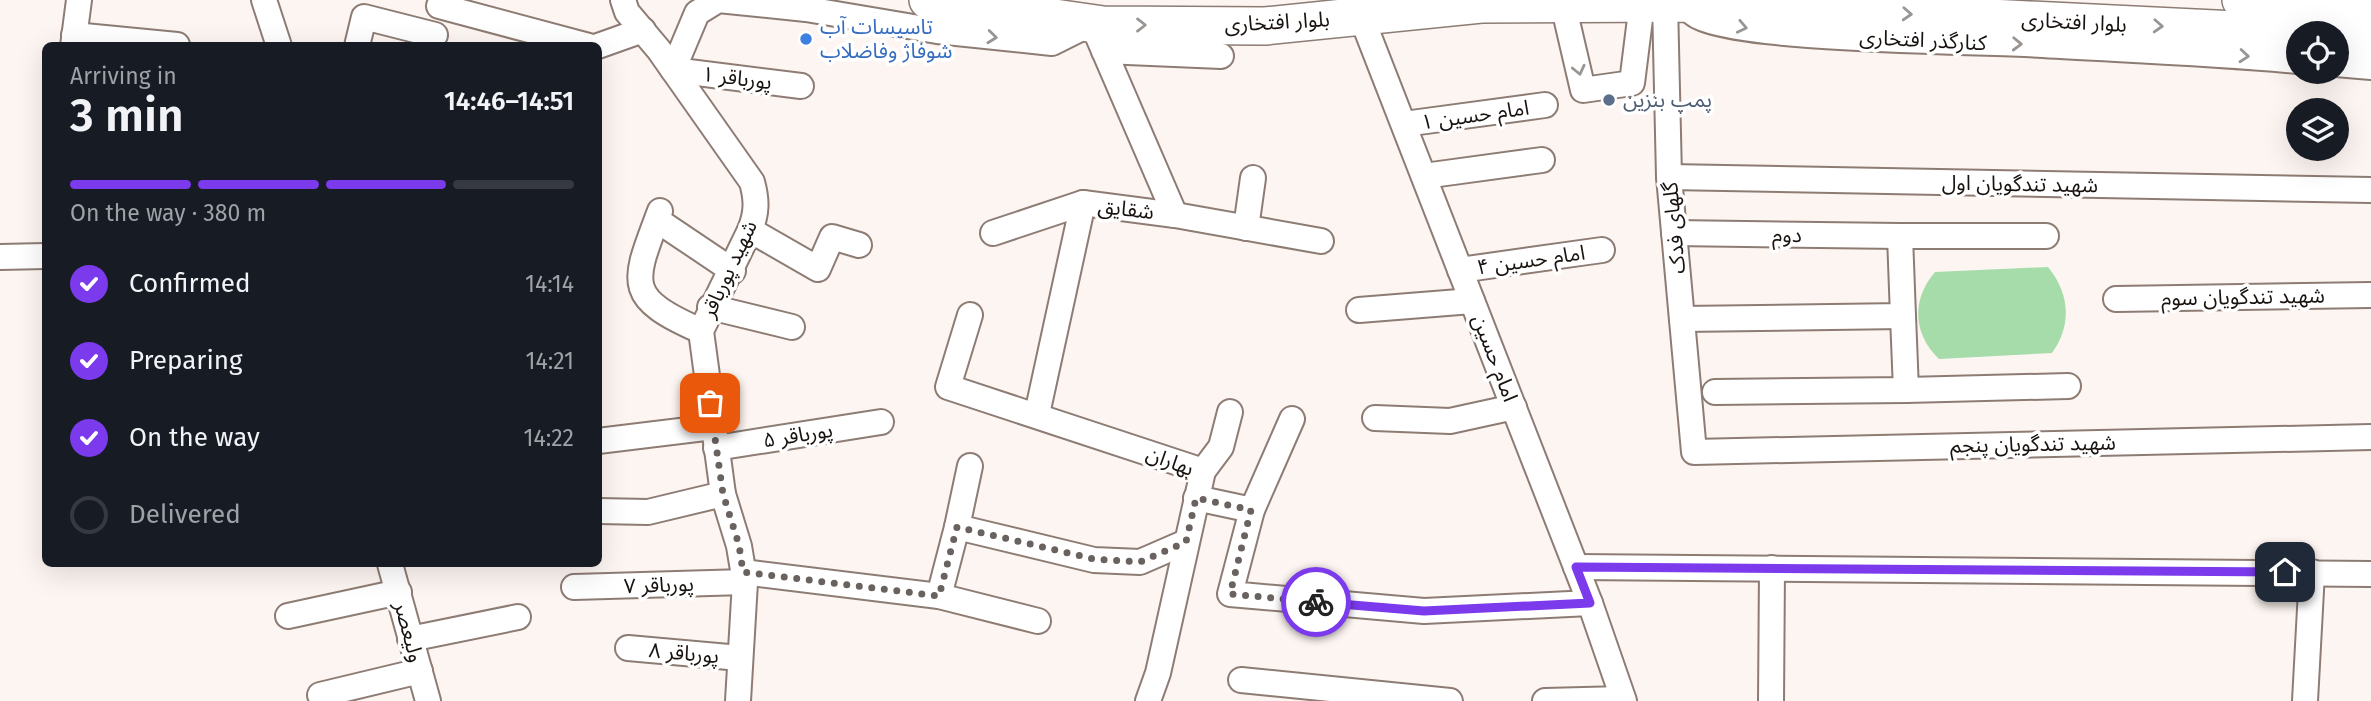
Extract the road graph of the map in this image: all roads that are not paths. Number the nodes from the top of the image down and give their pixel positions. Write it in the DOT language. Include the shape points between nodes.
graph roads {
  1 [pos="79,0"];
  2 [pos="264,0"];
  3 [pos="624,0"];
  4 [pos="928,0"];
  5 [pos="2241,0"];
  6 [pos="440,3"];
  7 [pos="1662,3"];
  8 [pos="1563,4"];
  9 [pos="2371,9"];
  10 [pos="1361,16"];
  11 [pos="643,30"];
  12 [pos="2286,32"];
  13 [pos="1098,37"];
  14 [pos="2349,37"];
  15 [pos="74,40"];
  16 [pos="434,40"];
  17 [pos="2371,40"];
  18 [pos="115,42"];
  19 [pos="278,42"];
  20 [pos="358,42"];
  21 [pos="575,42"];
  22 [pos="602,45"];
  23 [pos="1221,56"];
  24 [pos="2286,60"];
  25 [pos="2349,65"];
  26 [pos="2371,67"];
  27 [pos="673,70"];
  28 [pos="801,86"];
  29 [pos="1545,105"];
  30 [pos="1404,124"];
  31 [pos="1542,160"];
  32 [pos="1424,176"];
  33 [pos="1669,177"];
  34 [pos="1253,178"];
  35 [pos="2371,190"];
  36 [pos="1083,203"];
  37 [pos="1175,215"];
  38 [pos="1246,228"];
  39 [pos="750,230"];
  40 [pos="993,233"];
  41 [pos="1674,233"];
  42 [pos="1900,236"];
  43 [pos="2046,236"];
  44 [pos="1321,242"];
  45 [pos="859,246"];
  46 [pos="1602,250"];
  47 [pos="42,256"];
  48 [pos="0,257"];
  49 [pos="1460,270"];
  50 [pos="733,271"];
  51 [pos="2371,295"];
  52 [pos="2116,299"];
  53 [pos="1472,301"];
  54 [pos="710,307"];
  55 [pos="1359,310"];
  56 [pos="970,315"];
  57 [pos="1903,316"];
  58 [pos="1682,319"];
  59 [pos="792,327"];
  60 [pos="701,331"];
  61 [pos="2068,386"];
  62 [pos="1906,390"];
  63 [pos="1715,392"];
  64 [pos="1514,407"];
  65 [pos="1230,412"];
  66 [pos="1037,414"];
  67 [pos="1375,418"];
  68 [pos="1292,419"];
  69 [pos="881,422"];
  70 [pos="2371,437"];
  71 [pos="715,438"];
  72 [pos="602,441"];
  73 [pos="1694,452"];
  74 [pos="970,466"];
  75 [pos="1203,471"];
  76 [pos="723,494"];
  77 [pos="1196,498"];
  78 [pos="1251,510"];
  79 [pos="602,511"];
  80 [pos="957,527"];
  81 [pos="1186,542"];
  82 [pos="391,567"];
  83 [pos="1576,567"];
  84 [pos="1772,568"];
  85 [pos="2312,572"];
  86 [pos="2371,574"];
  87 [pos="744,577"];
  88 [pos="574,587"];
  89 [pos="399,592"];
  90 [pos="939,596"];
  91 [pos="1590,603"];
  92 [pos="288,616"];
  93 [pos="518,617"];
  94 [pos="1038,621"];
  95 [pos="410,639"];
  96 [pos="628,648"];
  97 [pos="740,658"];
  98 [pos="419,671"];
  99 [pos="1241,680"];
  100 [pos="320,695"];
  101 [pos="1624,700"];
  102 [pos="428,701"];
  103 [pos="738,701"];
  104 [pos="1147,701"];
  105 [pos="1450,701"];
  106 [pos="1545,701"];
  107 [pos="1770,701"];
  108 [pos="2305,701"];
  1 -- 15 [label="street"];
  2 -- 19 [label="street"];
  3 -- 11 [label="street, شهید پورباقر" via="627,12"];
  4 -- 13 [label="highway, بلوار افتخاری"];
  5 -- 9 [label="highway"];
  6 -- 16 [label="street"];
  6 -- 21 [label="street"];
  7 -- 8 [label="highway, بلوار افتخاری"];
  8 -- 7 [label="street, one-way" via="1583,90 1632,83"];
  7 -- 12 [label="highway, بلوار افتخاری, one-way"];
  7 -- 24 [label="street, کنارگذر افتخاری, one-way" via="1698,18 1753,29"];
  7 -- 33 [label="street, گلهای فدک"];
  8 -- 10 [label="highway, بلوار افتخاری" via="1481,4"];
  13 -- 10 [label="highway, بلوار افتخاری, one-way"];
  10 -- 30 [label="street, امام حسین"];
  11 -- 22 [label="street"];
  11 -- 27 [label="street, شهید پورباقر"];
  13 -- 23 [label="street"];
  27 -- 13 [label="street, one-way" via="697,13 718,0 1052,43"];
  13 -- 37 [label="street, شقایق"];
  14 -- 17 [label="highway"];
  15 -- 18 [label="street"];
  16 -- 20 [label="street" via="364,17"];
  25 -- 26 [label="street"];
  27 -- 28 [label="street, پورباقر ۱"];
  27 -- 39 [label="street, شهید پورباقر" via="752,182 757,198"];
  29 -- 30 [label="street, امام حسین ۱"];
  30 -- 32 [label="street, امام حسین"];
  31 -- 32 [label="street"];
  32 -- 49 [label="street, امام حسین"];
  33 -- 35 [label="street, شهید تندگویان اول"];
  33 -- 41 [label="street, گلهای فدک"];
  34 -- 38 [label="street"];
  36 -- 37 [label="street, شقایق"];
  36 -- 40 [label="street"];
  36 -- 66 [label="street, شقایق"];
  37 -- 38 [label="street"];
  38 -- 44 [label="street"];
  39 -- 45 [label="street" via="818,270 832,237"];
  39 -- 50 [label="street, شهید پورباقر"];
  41 -- 42 [label="street, دوم"];
  41 -- 58 [label="street, گلهای فدک"];
  42 -- 43 [label="street, دوم"];
  42 -- 57 [label="street"];
  46 -- 49 [label="street, امام حسین ۴"];
  47 -- 48 [label="street"];
  49 -- 53 [label="street, امام حسین"];
  50 -- 54 [label="street, شهید پورباقر"];
  50 -- 60 [label="street" via="658,215 643,255 639,278 643,295 664,315"];
  51 -- 52 [label="street, شهید تندگویان سوم"];
  53 -- 55 [label="street"];
  53 -- 64 [label="street, امام حسین"];
  54 -- 59 [label="street"];
  54 -- 60 [label="street, شهید پورباقر"];
  56 -- 66 [label="street, بهاران" via="948,387"];
  57 -- 58 [label="street"];
  57 -- 62 [label="street"];
  58 -- 73 [label="street, گلهای فدک"];
  60 -- 71 [label="street, شهید پورباقر"];
  61 -- 62 [label="street"];
  62 -- 63 [label="street"];
  64 -- 67 [label="street" via="1450,421"];
  64 -- 83 [label="street, امام حسین"];
  65 -- 75 [label="street" via="1221,447"];
  66 -- 75 [label="street, بهاران"];
  68 -- 78 [label="street"];
  69 -- 71 [label="street, پورباقر ۵"];
  70 -- 73 [label="street, شهید تندگویان پنجم"];
  71 -- 72 [label="street, پورباقر ۵"];
  71 -- 76 [label="street, شهید پورباقر"];
  74 -- 80 [label="street"];
  75 -- 77 [label="street, بهاران"];
  76 -- 79 [label="street" via="649,512"];
  76 -- 87 [label="street, شهید پورباقر"];
  77 -- 78 [label="street"];
  77 -- 81 [label="street, بهاران"];
  78 -- 91 [label="street" via="1230,594 1424,611"];
  80 -- 81 [label="street" via="1094,559 1140,562"];
  80 -- 90 [label="street"];
  81 -- 104 [label="street, بهاران" via="1158,673"];
  82 -- 89 [label="street, ولیعصر"];
  83 -- 84 [label="street"];
  83 -- 91 [label="street, امام حسین"];
  84 -- 85 [label="street"];
  84 -- 107 [label="street"];
  85 -- 86 [label="street"];
  85 -- 108 [label="street"];
  87 -- 88 [label="street, پورباقر ۷"];
  87 -- 90 [label="street, پورباقر ۷"];
  87 -- 97 [label="street, شهید پورباقر"];
  89 -- 92 [label="street"];
  89 -- 95 [label="street, ولیعصر"];
  90 -- 94 [label="street, پورباقر ۷"];
  91 -- 101 [label="street, امام حسین"];
  93 -- 95 [label="street"];
  95 -- 98 [label="street, ولیعصر"];
  96 -- 97 [label="street, پورباقر ۸"];
  97 -- 103 [label="street, شهید پورباقر"];
  98 -- 100 [label="street"];
  98 -- 102 [label="street, ولیعصر"];
  99 -- 105 [label="street"];
  101 -- 106 [label="street"];
}
